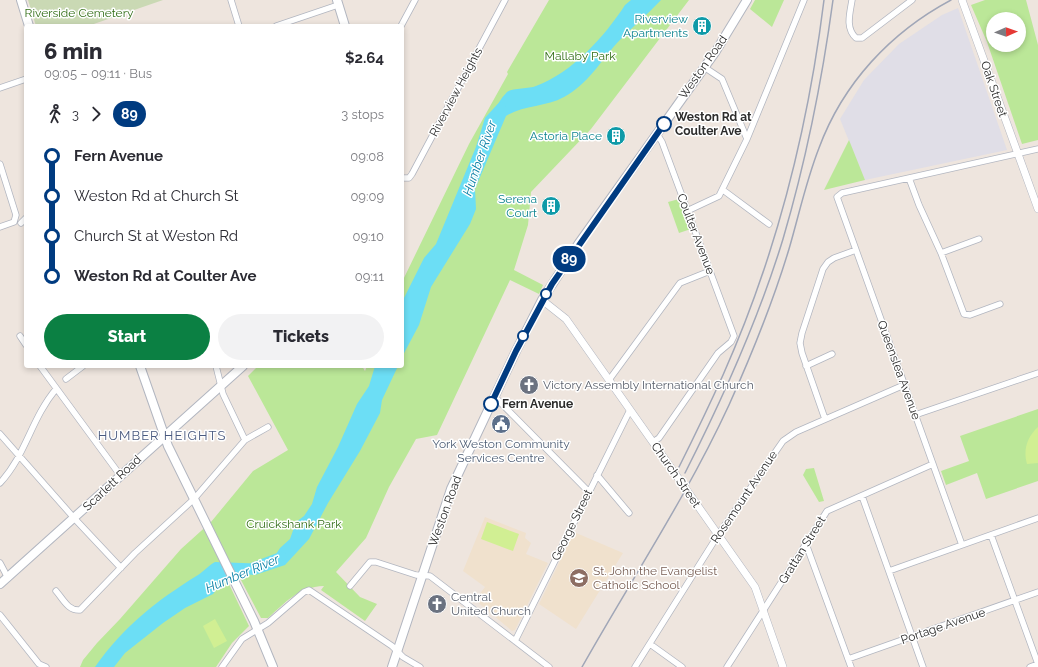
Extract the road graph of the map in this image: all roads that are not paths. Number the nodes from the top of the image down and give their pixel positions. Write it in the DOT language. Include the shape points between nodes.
graph roads {
  1 [pos="20,0"];
  2 [pos="231,0"];
  3 [pos="415,0"];
  4 [pos="505,0"];
  5 [pos="747,0"];
  6 [pos="804,0"];
  7 [pos="852,0"];
  8 [pos="912,0"];
  9 [pos="962,0"];
  10 [pos="338,2"];
  11 [pos="28,24"];
  12 [pos="238,24"];
  13 [pos="281,24"];
  14 [pos="344,24"];
  15 [pos="402,24"];
  16 [pos="704,67"];
  17 [pos="24,80"];
  18 [pos="0,88"];
  19 [pos="657,134"];
  20 [pos="747,139"];
  21 [pos="1038,149"];
  22 [pos="1017,155"];
  23 [pos="0,164"];
  24 [pos="404,178"];
  25 [pos="909,178"];
  26 [pos="723,190"];
  27 [pos="1036,195"];
  28 [pos="1038,209"];
  29 [pos="687,211"];
  30 [pos="24,220"];
  31 [pos="21,223"];
  32 [pos="769,224"];
  33 [pos="0,227"];
  34 [pos="979,239"];
  35 [pos="856,250"];
  36 [pos="941,253"];
  37 [pos="710,271"];
  38 [pos="542,300"];
  39 [pos="1000,304"];
  40 [pos="20,336"];
  41 [pos="24,342"];
  42 [pos="832,354"];
  43 [pos="806,366"];
  44 [pos="41,368"];
  45 [pos="80,368"];
  46 [pos="141,368"];
  47 [pos="216,368"];
  48 [pos="241,368"];
  49 [pos="1038,372"];
  50 [pos="66,379"];
  51 [pos="609,380"];
  52 [pos="904,385"];
  53 [pos="221,386"];
  54 [pos="56,389"];
  55 [pos="494,397"];
  56 [pos="630,410"];
  57 [pos="915,415"];
  58 [pos="825,419"];
  59 [pos="268,427"];
  60 [pos="0,434"];
  61 [pos="164,436"];
  62 [pos="245,440"];
  63 [pos="653,442"];
  64 [pos="20,455"];
  65 [pos="933,464"];
  66 [pos="120,475"];
  67 [pos="597,475"];
  68 [pos="0,483"];
  69 [pos="588,491"];
  70 [pos="862,496"];
  71 [pos="194,499"];
  72 [pos="629,513"];
  73 [pos="74,518"];
  74 [pos="1038,518"];
  75 [pos="718,535"];
  76 [pos="991,535"];
  77 [pos="806,544"];
  78 [pos="962,545"];
  79 [pos="0,563"];
  80 [pos="121,568"];
  81 [pos="889,571"];
  82 [pos="422,575"];
  83 [pos="8,578"];
  84 [pos="0,584"];
  85 [pos="350,586"];
  86 [pos="56,591"];
  87 [pos="1038,592"];
  88 [pos="1014,601"];
  89 [pos="763,611"];
  90 [pos="0,615"];
  91 [pos="258,629"];
  92 [pos="912,637"];
  93 [pos="515,641"];
  94 [pos="650,644"];
  95 [pos="397,650"];
  96 [pos="848,659"];
  97 [pos="39,664"];
  98 [pos="1038,664"];
  99 [pos="32,667"];
  100 [pos="46,667"];
  101 [pos="222,667"];
  102 [pos="274,667"];
  103 [pos="392,667"];
  104 [pos="420,667"];
  105 [pos="549,667"];
  106 [pos="634,667"];
  107 [pos="682,667"];
  108 [pos="727,667"];
  109 [pos="783,667"];
  110 [pos="851,667"];
  111 [pos="923,667"];
  112 [pos="1030,667"];
  1 -- 11 [label="main road"];
  2 -- 12 [label="street"];
  3 -- 15 [label="street"];
  4 -- 24 [label="street, Riverview Heights" via="412,174 409,178"];
  5 -- 16 [label="main road, Weston Road"];
  6 -- 20 [label="street"];
  7 -- 8 [label="street" via="849,28 850,33 856,38 862,38"];
  9 -- 22 [label="street, Oak Street"];
  10 -- 13 [label="street"];
  10 -- 14 [label="main road"];
  16 -- 19 [label="main road, Weston Road"];
  16 -- 20 [label="street" via="722,79"];
  17 -- 18 [label="street"];
  19 -- 29 [label="street, Coulter Avenue"];
  19 -- 38 [label="main road, Weston Road" via="579,243"];
  20 -- 26 [label="street"];
  21 -- 22 [label="street"];
  22 -- 25 [label="street"];
  22 -- 27 [label="street, Oak Street"];
  23 -- 33 [label="street" via="16,219 11,224"];
  25 -- 35 [label="street, Queenslea Avenue" via="838,195 837,199"];
  25 -- 36 [label="street"];
  26 -- 29 [label="street" via="713,200"];
  26 -- 32 [label="street"];
  27 -- 28 [label="street, Oak Street"];
  29 -- 37 [label="street, Coulter Avenue"];
  30 -- 31 [label="street"];
  34 -- 36 [label="street"];
  35 -- 43 [label="street" via="834,258 823,269 802,333 802,353"];
  35 -- 52 [label="street, Queenslea Avenue"];
  36 -- 39 [label="street" via="964,314 970,315"];
  37 -- 51 [label="street" via="680,284"];
  37 -- 63 [label="street, Coulter Avenue" via="734,336 718,353 659,438"];
  38 -- 51 [label="street, Church Street" via="566,319"];
  38 -- 55 [label="main road, Weston Road"];
  40 -- 41 [label="street"];
  42 -- 43 [label="street"];
  43 -- 58 [label="street"];
  44 -- 54 [label="street"];
  45 -- 50 [label="street"];
  46 -- 61 [label="main road"];
  47 -- 53 [label="street"];
  48 -- 53 [label="main road, Scarlett Road"];
  49 -- 57 [label="street"];
  51 -- 56 [label="street, Church Street"];
  52 -- 57 [label="street, Queenslea Avenue"];
  52 -- 58 [label="street, Rosemount Avenue"];
  53 -- 61 [label="main road, Scarlett Road"];
  53 -- 62 [label="street"];
  54 -- 64 [label="street" via="38,413"];
  54 -- 66 [label="street"];
  55 -- 69 [label="street"];
  55 -- 82 [label="main road, Weston Road" via="452,489"];
  56 -- 63 [label="street, Church Street"];
  56 -- 67 [label="street, George Street"];
  57 -- 65 [label="street, Queenslea Avenue"];
  58 -- 75 [label="street, Rosemount Avenue" via="783,441"];
  59 -- 62 [label="street"];
  60 -- 64 [label="street"];
  61 -- 66 [label="main road, Scarlett Road"];
  61 -- 71 [label="main road"];
  62 -- 71 [label="street"];
  63 -- 75 [label="street, Church Street"];
  64 -- 68 [label="street"];
  64 -- 73 [label="street"];
  65 -- 70 [label="street, Grattan Street"];
  65 -- 78 [label="street, Queenslea Avenue"];
  66 -- 73 [label="main road, Scarlett Road"];
  67 -- 69 [label="street, George Street"];
  67 -- 72 [label="street"];
  69 -- 93 [label="street, George Street"];
  70 -- 77 [label="street, Grattan Street" via="826,511"];
  70 -- 81 [label="street"];
  71 -- 80 [label="street"];
  71 -- 91 [label="main road"];
  73 -- 80 [label="street"];
  73 -- 83 [label="main road, Scarlett Road"];
  74 -- 76 [label="street"];
  75 -- 89 [label="street, Church Street" via="754,587"];
  75 -- 94 [label="street, Rosemount Avenue"];
  76 -- 78 [label="street"];
  76 -- 88 [label="street"];
  77 -- 89 [label="street, Grattan Street"];
  77 -- 96 [label="street"];
  78 -- 81 [label="street"];
  79 -- 83 [label="street"];
  80 -- 86 [label="street" via="80,610 70,608"];
  81 -- 92 [label="street"];
  82 -- 85 [label="street" via="370,562"];
  82 -- 93 [label="street" via="430,576"];
  82 -- 95 [label="main road, Weston Road"];
  83 -- 84 [label="main road, Scarlett Road"];
  87 -- 88 [label="street, Portage Avenue"];
  88 -- 92 [label="street, Portage Avenue"];
  88 -- 98 [label="street"];
  89 -- 108 [label="street, Grattan Street"];
  89 -- 109 [label="street, Church Street"];
  90 -- 97 [label="street"];
  91 -- 95 [label="street" via="309,590"];
  91 -- 101 [label="street" via="242,639"];
  91 -- 102 [label="main road"];
  92 -- 96 [label="street, Portage Avenue"];
  92 -- 111 [label="street"];
  93 -- 105 [label="street"];
  94 -- 106 [label="street, Rosemount Avenue"];
  94 -- 107 [label="street"];
  95 -- 103 [label="main road, Weston Road"];
  95 -- 104 [label="street" via="403,657"];
  96 -- 110 [label="street"];
  97 -- 99 [label="street"];
  97 -- 100 [label="street"];
  98 -- 112 [label="street"];
}
